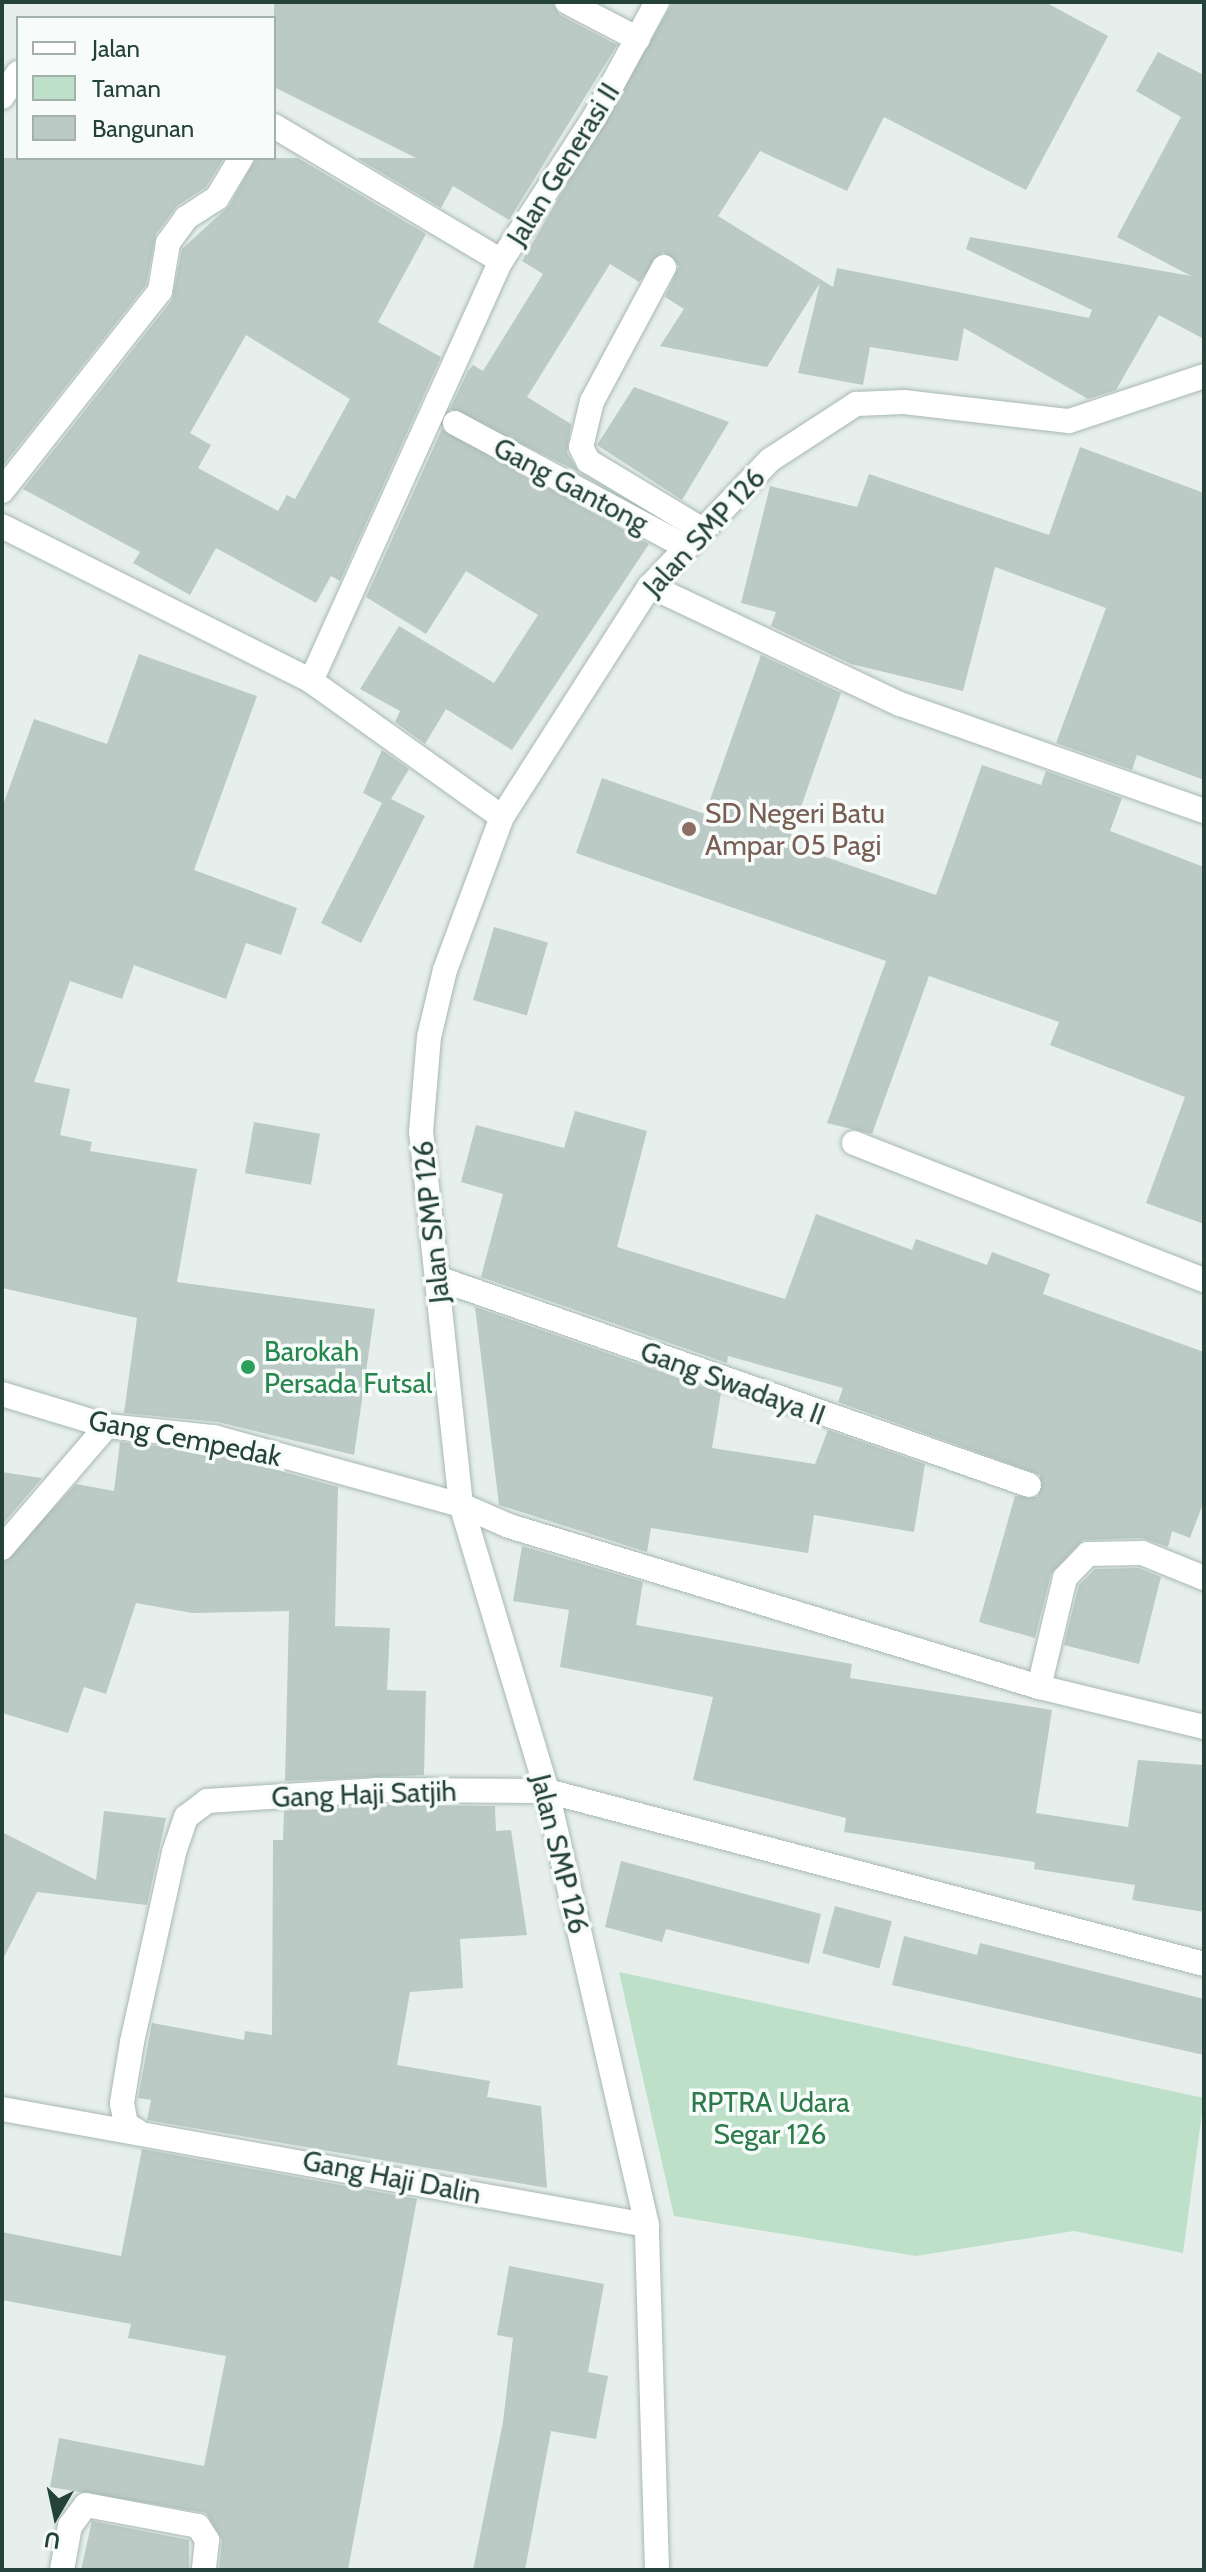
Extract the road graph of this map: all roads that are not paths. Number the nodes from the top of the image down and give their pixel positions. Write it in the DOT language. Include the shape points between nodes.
graph roads {
  1 [pos="567,2"];
  2 [pos="657,2"];
  3 [pos="638,39"];
  4 [pos="16,76"];
  5 [pos="2,97"];
  6 [pos="276,127"];
  7 [pos="240,160"];
  8 [pos="501,261"];
  9 [pos="664,267"];
  10 [pos="1204,376"];
  11 [pos="455,423"];
  12 [pos="2,491"];
  13 [pos="703,530"];
  14 [pos="5,533"];
  15 [pos="686,547"];
  16 [pos="650,586"];
  17 [pos="311,681"];
  18 [pos="1204,811"];
  19 [pos="502,817"];
  20 [pos="854,1143"];
  21 [pos="437,1278"];
  22 [pos="1204,1280"];
  23 [pos="2,1394"];
  24 [pos="107,1426"];
  25 [pos="1029,1485"];
  26 [pos="461,1505"];
  27 [pos="2,1548"];
  28 [pos="1204,1578"];
  29 [pos="1039,1687"];
  30 [pos="1204,1727"];
  31 [pos="547,1791"];
  32 [pos="1204,1964"];
  33 [pos="2,2109"];
  34 [pos="137,2131"];
  35 [pos="647,2225"];
  36 [pos="62,2570"];
  37 [pos="204,2570"];
  38 [pos="657,2570"];
  1 -- 3 [label="street"];
  2 -- 3 [label="street, Jalan Generasi II"];
  3 -- 8 [label="street, Jalan Generasi II"];
  4 -- 5 [label="street"];
  6 -- 8 [label="street, Jalan Generasi II"];
  7 -- 12 [label="street" via="217,198 186,218 168,243 160,291"];
  8 -- 17 [label="street"];
  9 -- 13 [label="street" via="592,401 581,447 588,461"];
  10 -- 13 [label="street, Jalan SMP 126" via="1069,421 904,402 856,404 770,460"];
  11 -- 15 [label="street, Gang Gantong"];
  13 -- 15 [label="street, Jalan SMP 126"];
  14 -- 17 [label="street"];
  15 -- 16 [label="street, Jalan SMP 126"];
  16 -- 18 [label="street" via="900,704"];
  16 -- 19 [label="street, Jalan SMP 126"];
  17 -- 19 [label="street"];
  19 -- 21 [label="street, Jalan SMP 126" via="445,970 429,1037 421,1132"];
  20 -- 22 [label="street"];
  21 -- 25 [label="street, Gang Swadaya II"];
  21 -- 26 [label="street, Jalan SMP 126"];
  23 -- 24 [label="street, Gang Cempedak"];
  24 -- 26 [label="street, Gang Cempedak" via="214,1437"];
  24 -- 27 [label="street"];
  26 -- 29 [label="street, Gang Cempedak" via="509,1526"];
  26 -- 31 [label="street, Jalan SMP 126"];
  28 -- 29 [label="street" via="1142,1553 1088,1554 1065,1578"];
  29 -- 30 [label="street, Gang Cempedak"];
  31 -- 32 [label="street, Gang Haji Satjih"];
  31 -- 34 [label="street, Gang Haji Satjih" via="375,1790 207,1801 186,1817 122,2103 126,2124"];
  31 -- 35 [label="street, Jalan SMP 126"];
  33 -- 34 [label="street, Gang Haji Dalin"];
  34 -- 35 [label="street, Gang Haji Dalin"];
  35 -- 38 [label="street, Jalan SMP 126"];
  36 -- 37 [label="street" via="70,2526 86,2505 198,2526 207,2540"];
}
